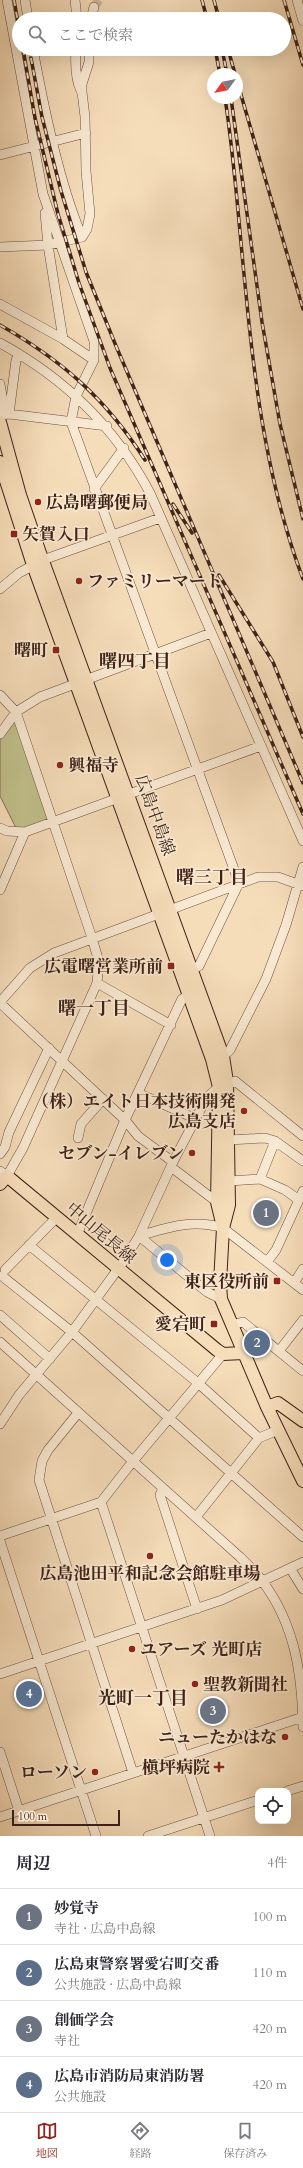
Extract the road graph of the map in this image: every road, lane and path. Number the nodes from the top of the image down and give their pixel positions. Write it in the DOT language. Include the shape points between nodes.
graph roads {
  1 [pos="8,0"];
  2 [pos="25,0"];
  3 [pos="75,0"];
  4 [pos="297,0"];
  5 [pos="0,2"];
  6 [pos="94,7"];
  7 [pos="27,12"];
  8 [pos="76,12"];
  9 [pos="93,12"];
  10 [pos="303,21"];
  11 [pos="12,23"];
  12 [pos="18,56"];
  13 [pos="35,56"];
  14 [pos="75,56"];
  15 [pos="89,56"];
  16 [pos="82,92"];
  17 [pos="86,133"];
  18 [pos="54,142"];
  19 [pos="34,147"];
  20 [pos="0,155"];
  21 [pos="43,194"];
  22 [pos="82,237"];
  23 [pos="58,243"];
  24 [pos="48,245"];
  25 [pos="0,248"];
  26 [pos="0,304"];
  27 [pos="63,338"];
  28 [pos="0,343"];
  29 [pos="19,354"];
  30 [pos="94,360"];
  31 [pos="0,384"];
  32 [pos="76,396"];
  33 [pos="3,420"];
  34 [pos="71,422"];
  35 [pos="107,426"];
  36 [pos="124,448"];
  37 [pos="0,462"];
  38 [pos="94,489"];
  39 [pos="160,518"];
  40 [pos="111,536"];
  41 [pos="38,563"];
  42 [pos="0,589"];
  43 [pos="211,633"];
  44 [pos="154,653"];
  45 [pos="81,680"];
  46 [pos="0,695"];
  47 [pos="16,712"];
  48 [pos="0,734"];
  49 [pos="261,746"];
  50 [pos="197,770"];
  51 [pos="124,797"];
  52 [pos="53,823"];
  53 [pos="0,828"];
  54 [pos="25,832"];
  55 [pos="303,841"];
  56 [pos="303,867"];
  57 [pos="239,883"];
  58 [pos="301,884"];
  59 [pos="0,890"];
  60 [pos="165,911"];
  61 [pos="92,938"];
  62 [pos="192,969"];
  63 [pos="97,984"];
  64 [pos="190,994"];
  65 [pos="0,1002"];
  66 [pos="171,1025"];
  67 [pos="49,1048"];
  68 [pos="218,1058"];
  69 [pos="62,1060"];
  70 [pos="223,1084"];
  71 [pos="138,1093"];
  72 [pos="103,1099"];
  73 [pos="196,1119"];
  74 [pos="125,1120"];
  75 [pos="303,1136"];
  76 [pos="78,1138"];
  77 [pos="228,1140"];
  78 [pos="275,1141"];
  79 [pos="0,1154"];
  80 [pos="303,1161"];
  81 [pos="172,1165"];
  82 [pos="2,1177"];
  83 [pos="260,1179"];
  84 [pos="229,1181"];
  85 [pos="303,1191"];
  86 [pos="299,1200"];
  87 [pos="217,1202"];
  88 [pos="56,1218"];
  89 [pos="223,1228"];
  90 [pos="76,1235"];
  91 [pos="139,1236"];
  92 [pos="29,1245"];
  93 [pos="267,1262"];
  94 [pos="303,1269"];
  95 [pos="118,1270"];
  96 [pos="2,1272"];
  97 [pos="294,1282"];
  98 [pos="303,1290"];
  99 [pos="221,1299"];
  100 [pos="95,1301"];
  101 [pos="0,1315"];
  102 [pos="303,1320"];
  103 [pos="231,1324"];
  104 [pos="72,1332"];
  105 [pos="0,1342"];
  106 [pos="279,1351"];
  107 [pos="243,1353"];
  108 [pos="223,1354"];
  109 [pos="50,1359"];
  110 [pos="303,1370"];
  111 [pos="37,1376"];
  112 [pos="198,1383"];
  113 [pos="267,1407"];
  114 [pos="78,1413"];
  115 [pos="168,1419"];
  116 [pos="303,1421"];
  117 [pos="0,1424"];
  118 [pos="278,1430"];
  119 [pos="259,1438"];
  120 [pos="133,1461"];
  121 [pos="231,1473"];
  122 [pos="303,1481"];
  123 [pos="163,1488"];
  124 [pos="101,1502"];
  125 [pos="196,1517"];
  126 [pos="51,1520"];
  127 [pos="0,1536"];
  128 [pos="303,1537"];
  129 [pos="0,1541"];
  130 [pos="303,1562"];
  131 [pos="290,1568"];
  132 [pos="263,1581"];
  133 [pos="303,1589"];
  134 [pos="197,1609"];
  135 [pos="141,1628"];
  136 [pos="91,1643"];
  137 [pos="299,1649"];
  138 [pos="39,1661"];
  139 [pos="301,1668"];
  140 [pos="0,1674"];
  141 [pos="303,1717"];
  142 [pos="303,1727"];
  143 [pos="0,1752"];
  144 [pos="183,1756"];
  145 [pos="133,1773"];
  146 [pos="303,1786"];
  147 [pos="81,1790"];
  148 [pos="291,1790"];
  149 [pos="255,1801"];
  150 [pos="19,1811"];
  151 [pos="0,1817"];
  152 [pos="204,1818"];
  153 [pos="96,1836"];
  154 [pos="148,1836"];
  155 [pos="210,1836"];
  1 -- 5 [label="street"];
  1 -- 11 [label="street"];
  2 -- 7 [label="street"];
  3 -- 8 [label="street"];
  4 -- 10 [label="street"];
  6 -- 9 [label="street"];
  12 -- 19 [label="street"];
  13 -- 18 [label="street"];
  14 -- 16 [label="street" via="78,83"];
  15 -- 16 [label="street"];
  16 -- 17 [label="street"];
  17 -- 18 [label="street"];
  17 -- 22 [label="street" via="90,218"];
  18 -- 19 [label="street"];
  18 -- 22 [label="street" via="73,215"];
  19 -- 20 [label="street"];
  19 -- 21 [label="street"];
  21 -- 23 [label="street"];
  21 -- 24 [label="street"];
  22 -- 23 [label="street"];
  23 -- 24 [label="street"];
  23 -- 30 [label="street" via="98,340"];
  24 -- 25 [label="street"];
  24 -- 27 [label="street"];
  26 -- 27 [label="street"];
  27 -- 30 [label="street"];
  28 -- 29 [label="street"];
  29 -- 32 [label="street"];
  29 -- 33 [label="street"];
  30 -- 32 [label="street"];
  31 -- 33 [label="street"];
  32 -- 34 [label="street"];
  32 -- 35 [label="street"];
  33 -- 34 [label="street"];
  33 -- 41 [label="main road, 広島中島線"];
  34 -- 35 [label="street"];
  34 -- 38 [label="street"];
  35 -- 36 [label="street"];
  36 -- 38 [label="street"];
  36 -- 39 [label="street" via="150,493"];
  37 -- 41 [label="main road, 広島中島線"];
  38 -- 40 [label="street"];
  39 -- 40 [label="street"];
  39 -- 43 [label="street"];
  40 -- 41 [label="street"];
  40 -- 44 [label="street"];
  41 -- 42 [label="street" via="19,573"];
  41 -- 45 [label="main road, 広島中島線"];
  43 -- 44 [label="street"];
  43 -- 49 [label="street"];
  44 -- 45 [label="street"];
  44 -- 50 [label="street"];
  45 -- 47 [label="street" via="40,697"];
  45 -- 51 [label="main road, 広島中島線"];
  46 -- 47 [label="street"];
  47 -- 48 [label="street"];
  47 -- 52 [label="street"];
  49 -- 50 [label="street"];
  49 -- 55 [label="street"];
  50 -- 51 [label="street"];
  50 -- 57 [label="street"];
  51 -- 52 [label="street"];
  51 -- 60 [label="main road, 広島中島線"];
  52 -- 54 [label="street"];
  52 -- 61 [label="street"];
  53 -- 54 [label="street"];
  54 -- 59 [label="street"];
  56 -- 58 [label="street"];
  57 -- 58 [label="street" via="258,876 278,877"];
  57 -- 60 [label="street"];
  57 -- 62 [label="street" via="199,966"];
  58 -- 68 [label="street" via="266,979 230,1050"];
  60 -- 61 [label="street"];
  60 -- 62 [label="main road, 広島中島線"];
  60 -- 64 [label="main road, 広島中島線"];
  61 -- 63 [label="street" via="99,962"];
  61 -- 65 [label="street" via="54,953 30,968"];
  62 -- 68 [label="main road, 広島中島線"];
  63 -- 66 [label="street"];
  63 -- 69 [label="street"];
  64 -- 66 [label="street" via="183,997"];
  64 -- 68 [label="main road, 広島中島線"];
  65 -- 67 [label="street"];
  66 -- 71 [label="street"];
  67 -- 69 [label="street"];
  67 -- 79 [label="street"];
  68 -- 70 [label="main road, 広島中島線"];
  69 -- 72 [label="street"];
  69 -- 82 [label="street" via="23,1148"];
  70 -- 73 [label="street" via="207,1096"];
  70 -- 75 [label="street" via="235,1080"];
  70 -- 77 [label="main road, 広島中島線"];
  70 -- 87 [label="main road, 広島中島線"];
  71 -- 73 [label="street"];
  71 -- 74 [label="street"];
  72 -- 74 [label="street"];
  72 -- 76 [label="street" via="81,1124"];
  73 -- 81 [label="street"];
  74 -- 81 [label="street" via="138,1136"];
  74 -- 90 [label="street"];
  77 -- 78 [label="street" via="265,1138"];
  77 -- 84 [label="main road, 広島中島線"];
  78 -- 80 [label="street"];
  78 -- 83 [label="street"];
  81 -- 87 [label="street"];
  81 -- 91 [label="street"];
  82 -- 88 [label="main road, 中山尾長線"];
  83 -- 84 [label="street"];
  83 -- 86 [label="street" via="280,1187"];
  84 -- 89 [label="main road, 広島中島線" via="229,1204"];
  85 -- 86 [label="street"];
  86 -- 93 [label="street" via="276,1250"];
  87 -- 89 [label="main road, 広島中島線"];
  88 -- 90 [label="main road, 中山尾長線"];
  88 -- 92 [label="street"];
  89 -- 91 [label="street" via="209,1224 176,1224"];
  89 -- 93 [label="street"];
  89 -- 99 [label="main road, 広島中島線"];
  90 -- 95 [label="main road, 中山尾長線"];
  91 -- 95 [label="street"];
  91 -- 99 [label="street" via="207,1292"];
  92 -- 96 [label="street"];
  92 -- 100 [label="street"];
  93 -- 97 [label="street"];
  94 -- 97 [label="street"];
  95 -- 100 [label="street"];
  95 -- 108 [label="main road, 中山尾長線"];
  96 -- 104 [label="street"];
  97 -- 98 [label="street"];
  99 -- 103 [label="main road, 広島中島線"];
  100 -- 104 [label="street"];
  100 -- 112 [label="street"];
  101 -- 109 [label="street"];
  102 -- 106 [label="street"];
  103 -- 106 [label="street" via="243,1322"];
  103 -- 107 [label="main road, 広島中島線"];
  104 -- 109 [label="street"];
  104 -- 115 [label="street"];
  105 -- 111 [label="street"];
  106 -- 110 [label="street"];
  107 -- 108 [label="main road"];
  107 -- 113 [label="main road, 広島中島線"];
  108 -- 112 [label="street"];
  109 -- 111 [label="street"];
  111 -- 114 [label="street"];
  111 -- 117 [label="street" via="19,1395"];
  112 -- 115 [label="street"];
  112 -- 119 [label="street"];
  113 -- 116 [label="main road" via="278,1403"];
  113 -- 118 [label="main road, 広島中島線"];
  114 -- 120 [label="street"];
  114 -- 126 [label="street" via="42,1461 39,1480"];
  115 -- 120 [label="street"];
  115 -- 121 [label="street"];
  118 -- 119 [label="street"];
  118 -- 122 [label="main road, 広島中島線"];
  119 -- 121 [label="street"];
  120 -- 123 [label="street"];
  120 -- 124 [label="street"];
  121 -- 125 [label="street"];
  121 -- 128 [label="street"];
  123 -- 125 [label="street"];
  123 -- 134 [label="street" via="160,1495"];
  124 -- 126 [label="street"];
  124 -- 135 [label="street"];
  125 -- 132 [label="street"];
  126 -- 127 [label="street"];
  126 -- 136 [label="street"];
  129 -- 138 [label="street"];
  130 -- 131 [label="street"];
  131 -- 132 [label="street"];
  131 -- 133 [label="street"];
  132 -- 134 [label="street"];
  132 -- 137 [label="street"];
  134 -- 135 [label="street"];
  135 -- 136 [label="street"];
  135 -- 144 [label="street"];
  136 -- 138 [label="street"];
  136 -- 145 [label="street"];
  137 -- 139 [label="street"];
  138 -- 140 [label="street"];
  138 -- 147 [label="street"];
  139 -- 141 [label="street"];
  141 -- 142 [label="street"];
  141 -- 144 [label="street"];
  143 -- 150 [label="street"];
  144 -- 145 [label="street"];
  144 -- 152 [label="street"];
  145 -- 147 [label="street"];
  146 -- 148 [label="street"];
  147 -- 150 [label="street"];
  147 -- 153 [label="street"];
  149 -- 152 [label="street"];
  150 -- 151 [label="street"];
  152 -- 154 [label="street"];
  152 -- 155 [label="street"];
}
